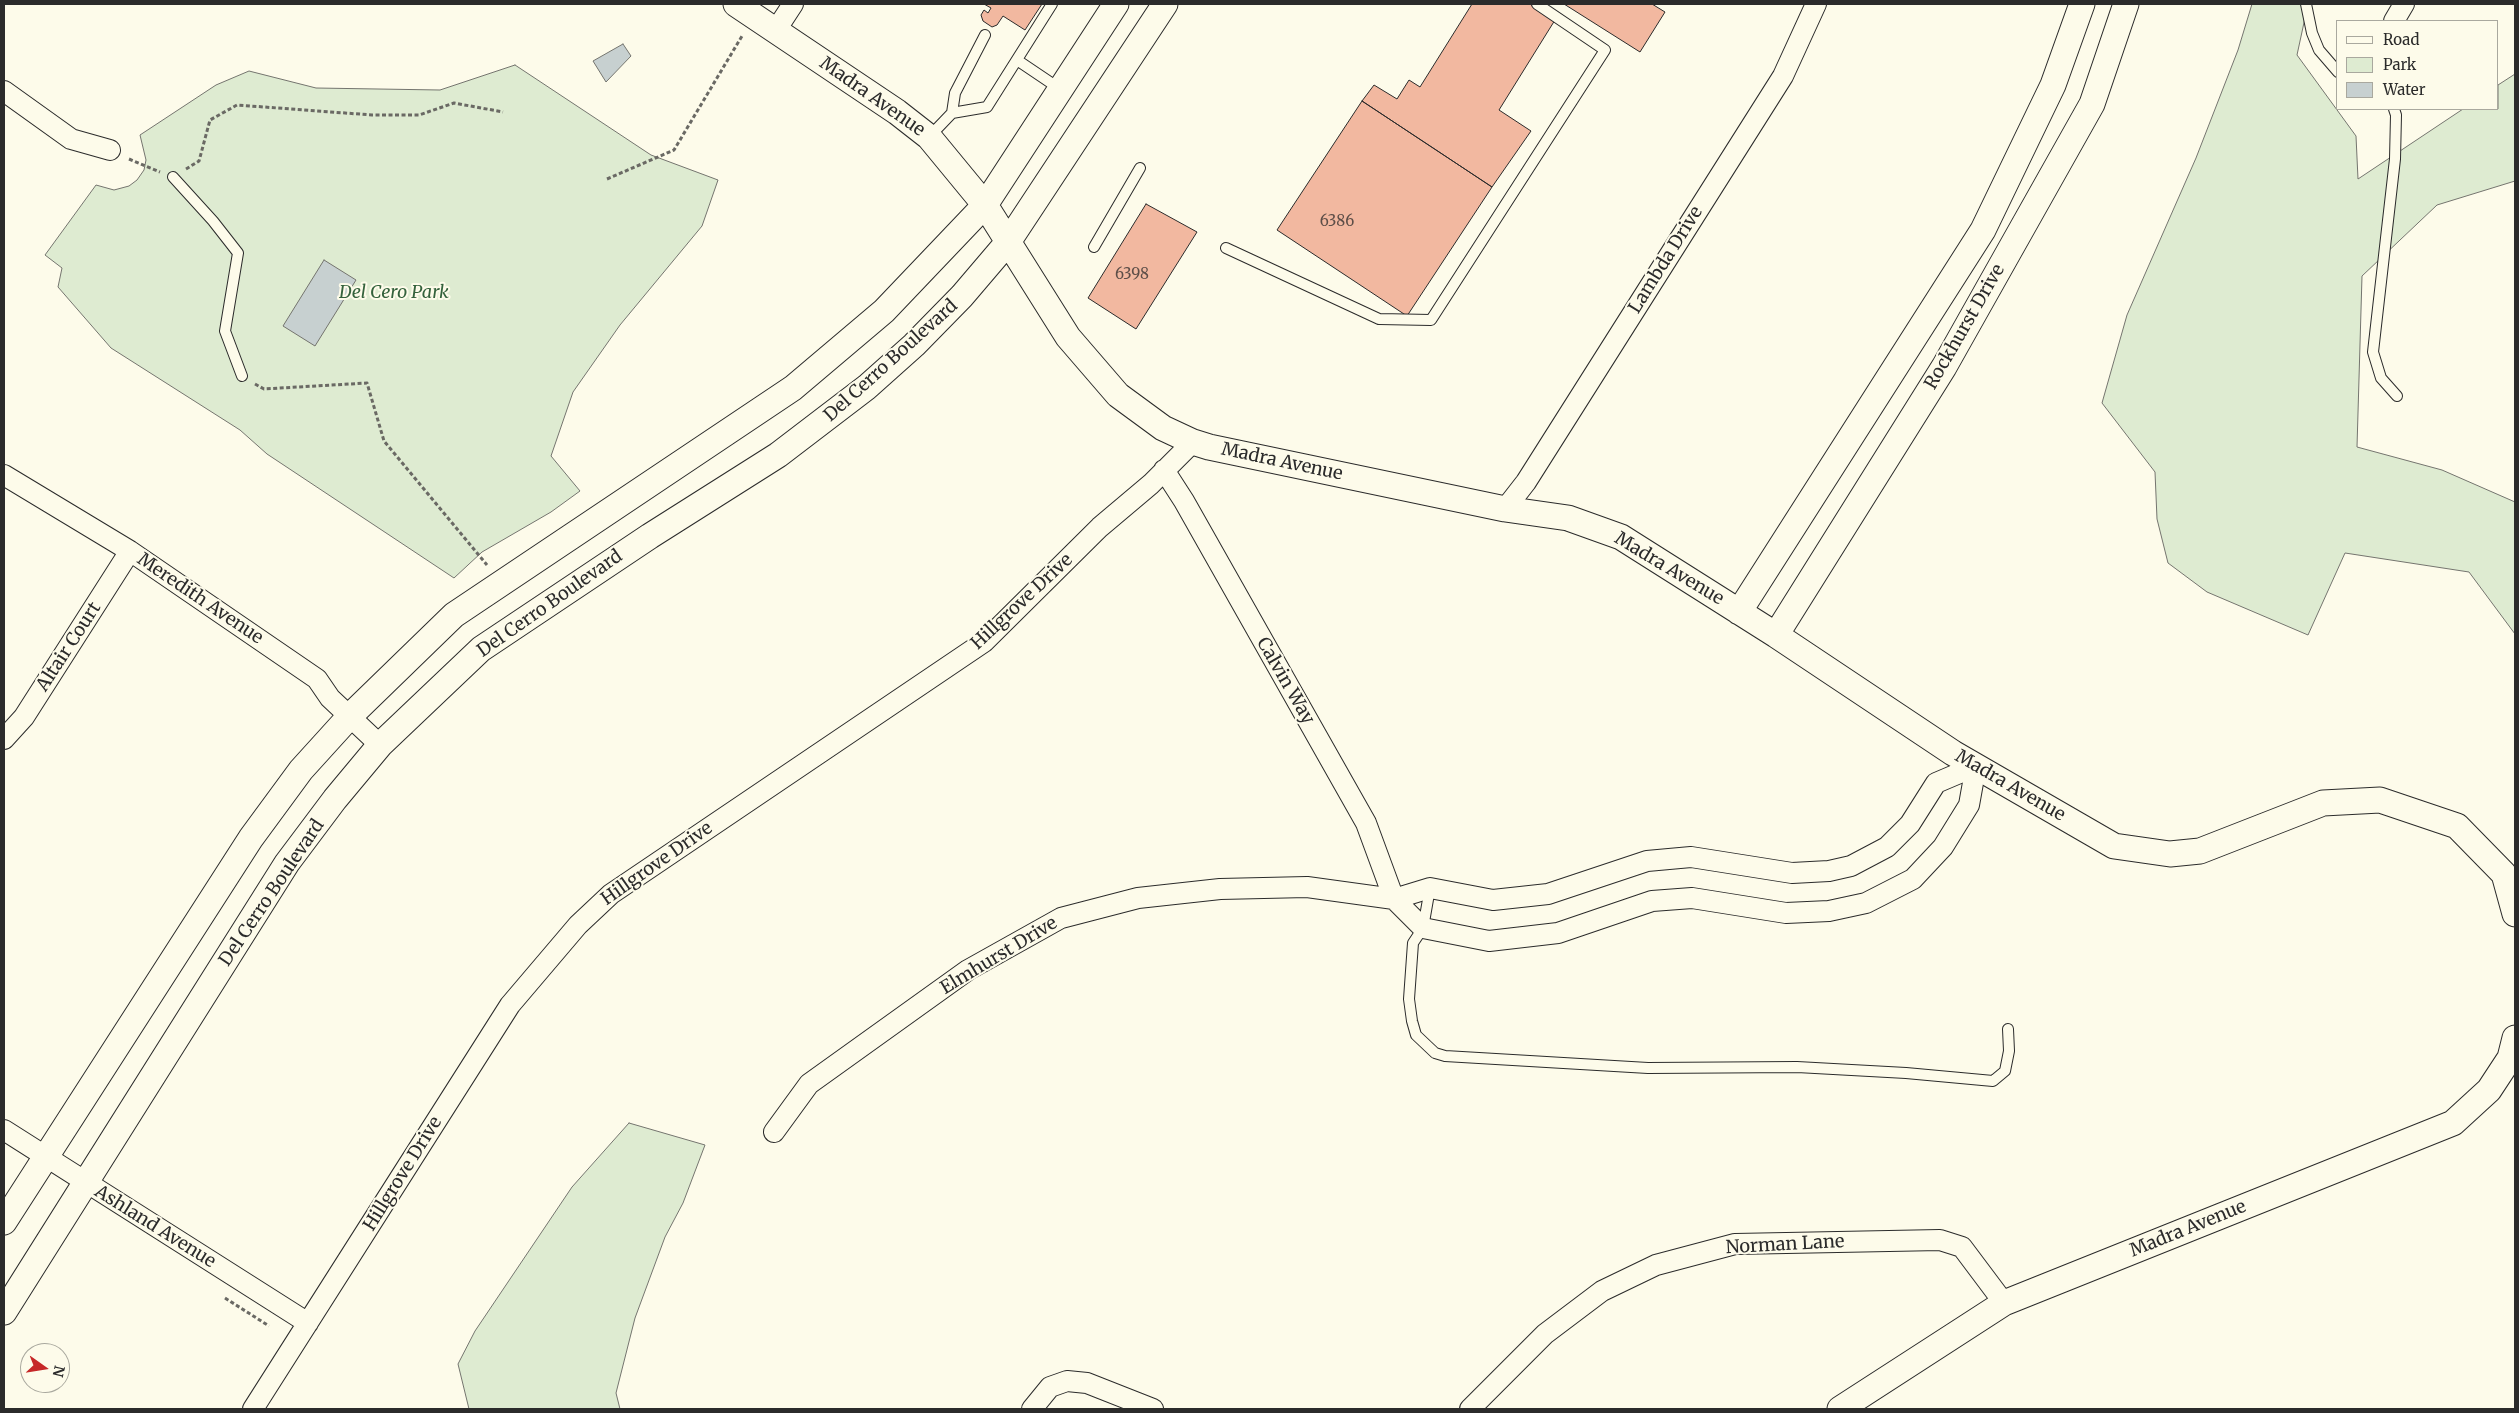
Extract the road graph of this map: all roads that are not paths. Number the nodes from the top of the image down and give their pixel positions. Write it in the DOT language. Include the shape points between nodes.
graph roads {
  1 [pos="736,4"];
  2 [pos="793,4"];
  3 [pos="1052,4"];
  4 [pos="1116,4"];
  5 [pos="1166,4"];
  6 [pos="1537,4"];
  7 [pos="1816,4"];
  8 [pos="2082,4"];
  9 [pos="2126,4"];
  10 [pos="2306,4"];
  11 [pos="2404,4"];
  12 [pos="2395,20"];
  13 [pos="776,30"];
  14 [pos="985,35"];
  15 [pos="1017,60"];
  16 [pos="2336,70"];
  17 [pos="1061,90"];
  18 [pos="4,91"];
  19 [pos="2394,110"];
  20 [pos="952,113"];
  21 [pos="929,137"];
  22 [pos="110,150"];
  23 [pos="1140,168"];
  24 [pos="173,177"];
  25 [pos="985,205"];
  26 [pos="1008,242"];
  27 [pos="1094,247"];
  28 [pos="1226,248"];
  29 [pos="242,376"];
  30 [pos="2398,396"];
  31 [pos="1192,442"];
  32 [pos="1164,470"];
  33 [pos="4,475"];
  34 [pos="1505,509"];
  35 [pos="130,551"];
  36 [pos="1739,612"];
  37 [pos="1776,635"];
  38 [pos="350,716"];
  39 [pos="4,739"];
  40 [pos="380,745"];
  41 [pos="1976,766"];
  42 [pos="1430,888"];
  43 [pos="1394,898"];
  44 [pos="2515,914"];
  45 [pos="1423,928"];
  46 [pos="2008,1029"];
  47 [pos="2515,1038"];
  48 [pos="4,1130"];
  49 [pos="774,1132"];
  50 [pos="45,1157"];
  51 [pos="86,1184"];
  52 [pos="4,1222"];
  53 [pos="2004,1303"];
  54 [pos="4,1312"];
  55 [pos="308,1323"];
  56 [pos="253,1409"];
  57 [pos="1032,1409"];
  58 [pos="1153,1409"];
  59 [pos="1470,1409"];
  60 [pos="1840,1409"];
  1 -- 13 [label="street, Madra Avenue"];
  2 -- 13 [label="street"];
  3 -- 15 [label="lane"];
  4 -- 17 [label="street"];
  5 -- 26 [label="street, Del Cerro Boulevard"];
  6 -- 28 [label="lane" via="1605,50 1430,320 1379,319"];
  7 -- 34 [label="street, Lambda Drive" via="1783,76 1526,482"];
  8 -- 36 [label="street, Rockhurst Drive" via="2053,85 1983,230"];
  9 -- 37 [label="street, Rockhurst Drive" via="2092,104 1944,367"];
  10 -- 16 [label="lane" via="2319,50"];
  11 -- 12 [label="street"];
  13 -- 21 [label="street, Madra Avenue"];
  14 -- 20 [label="lane" via="955,93"];
  15 -- 17 [label="lane"];
  15 -- 20 [label="lane" via="987,107"];
  17 -- 25 [label="street"];
  18 -- 22 [label="street" via="71,139"];
  19 -- 30 [label="lane" via="2396,159 2373,352 2381,378"];
  20 -- 21 [label="lane"];
  21 -- 25 [label="street, Madra Avenue"];
  23 -- 27 [label="lane"];
  24 -- 29 [label="lane" via="238,253 225,331"];
  25 -- 26 [label="street, Madra Avenue"];
  25 -- 38 [label="street" via="884,311 793,388 454,615"];
  26 -- 31 [label="street, Madra Avenue" via="1068,337 1118,395 1163,428"];
  26 -- 40 [label="street, Del Cerro Boulevard" via="914,346 867,387 778,454 481,649"];
  31 -- 32 [label="street, Hillgrove Drive"];
  31 -- 34 [label="street, Madra Avenue"];
  32 -- 43 [label="street, Calvin Way" via="1366,823"];
  32 -- 55 [label="street, Hillgrove Drive" via="1100,527 984,642 611,894 578,925 510,1005"];
  33 -- 35 [label="street, Meredith Avenue"];
  34 -- 36 [label="street, Madra Avenue" via="1568,518 1621,537"];
  35 -- 38 [label="street, Meredith Avenue" via="317,679 330,698"];
  35 -- 39 [label="street, Altair Court" via="24,716"];
  36 -- 37 [label="street, Madra Avenue"];
  37 -- 41 [label="street, Madra Avenue"];
  38 -- 40 [label="street, Meredith Avenue"];
  38 -- 50 [label="street" via="301,770 251,838"];
  40 -- 51 [label="street, Del Cerro Boulevard" via="287,864"];
  41 -- 42 [label="street, Elmhurst Drive" via="1936,783 1910,824 1888,847 1851,866 1829,871 1792,873 1691,857 1647,861 1548,894 1493,900"];
  41 -- 44 [label="street, Madra Avenue" via="2114,846 2170,854 2200,851 2323,803 2380,800 2457,826 2504,874"];
  41 -- 45 [label="street" via="1969,805 1943,847 1913,879 1866,903 1829,911 1786,913 1692,898 1652,900 1558,933 1489,941"];
  42 -- 43 [label="street, Elmhurst Drive"];
  42 -- 45 [label="lane"];
  43 -- 45 [label="street"];
  43 -- 49 [label="street, Elmhurst Drive" via="1306,887 1220,889 1138,898 1061,918 968,970 809,1084"];
  45 -- 46 [label="lane" via="1413,943 1409,999 1412,1021 1416,1035 1424,1044 1445,1056 1648,1068 1797,1067 1992,1081 2005,1071 2009,1052"];
  47 -- 53 [label="street, Madra Avenue" via="2510,1058 2488,1090 2453,1123"];
  48 -- 50 [label="street, Ashland Avenue"];
  50 -- 51 [label="street, Ashland Avenue"];
  50 -- 52 [label="street"];
  51 -- 54 [label="street, Del Cerro Boulevard"];
  51 -- 55 [label="street, Ashland Avenue"];
  53 -- 59 [label="street, Norman Lane" via="1962,1247 1940,1240 1735,1244 1656,1265 1602,1291 1545,1334"];
  53 -- 60 [label="street, Madra Avenue"];
  55 -- 56 [label="street, Hillgrove Drive"];
  57 -- 58 [label="street" via="1050,1387 1067,1381 1087,1383"];
}
